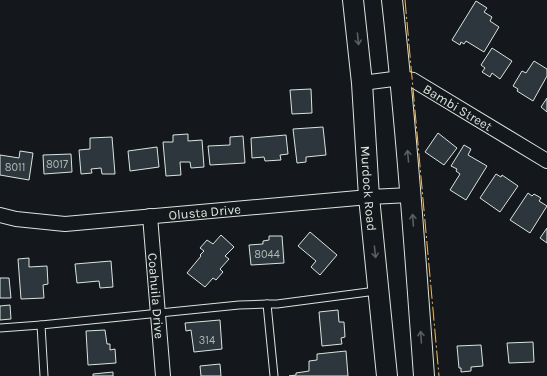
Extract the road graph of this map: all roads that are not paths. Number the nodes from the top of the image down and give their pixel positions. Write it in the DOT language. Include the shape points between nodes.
graph roads {
  1 [pos="353,0"];
  2 [pos="392,0"];
  3 [pos="401,78"];
  4 [pos="362,82"];
  5 [pos="547,161"];
  6 [pos="411,195"];
  7 [pos="369,197"];
  8 [pos="0,215"];
  9 [pos="150,216"];
  10 [pos="379,290"];
  11 [pos="267,304"];
  12 [pos="158,313"];
  13 [pos="41,326"];
  14 [pos="0,328"];
  15 [pos="44,376"];
  16 [pos="163,376"];
  17 [pos="274,376"];
  18 [pos="387,376"];
  19 [pos="424,376"];
  1 -- 4 [label="main road, Murdock Road, one-way"];
  2 -- 3 [label="main road"];
  3 -- 4 [label="street, Bambi Street"];
  3 -- 5 [label="street, Bambi Street" via="413,80"];
  6 -- 3 [label="main road, one-way"];
  4 -- 7 [label="main road, Murdock Road"];
  6 -- 7 [label="street, Olusta Drive"];
  19 -- 6 [label="main road, one-way"];
  7 -- 9 [label="street, Olusta Drive"];
  7 -- 10 [label="main road, Murdock Road, one-way"];
  8 -- 9 [label="street, Olusta Drive" via="65,224"];
  9 -- 12 [label="street, Coahuila Drive"];
  10 -- 11 [label="lane"];
  10 -- 18 [label="main road, Murdock Road"];
  11 -- 12 [label="lane"];
  11 -- 17 [label="lane"];
  12 -- 13 [label="lane"];
  12 -- 16 [label="street, Coahuila Drive"];
  13 -- 14 [label="lane"];
  13 -- 15 [label="lane"];
}
